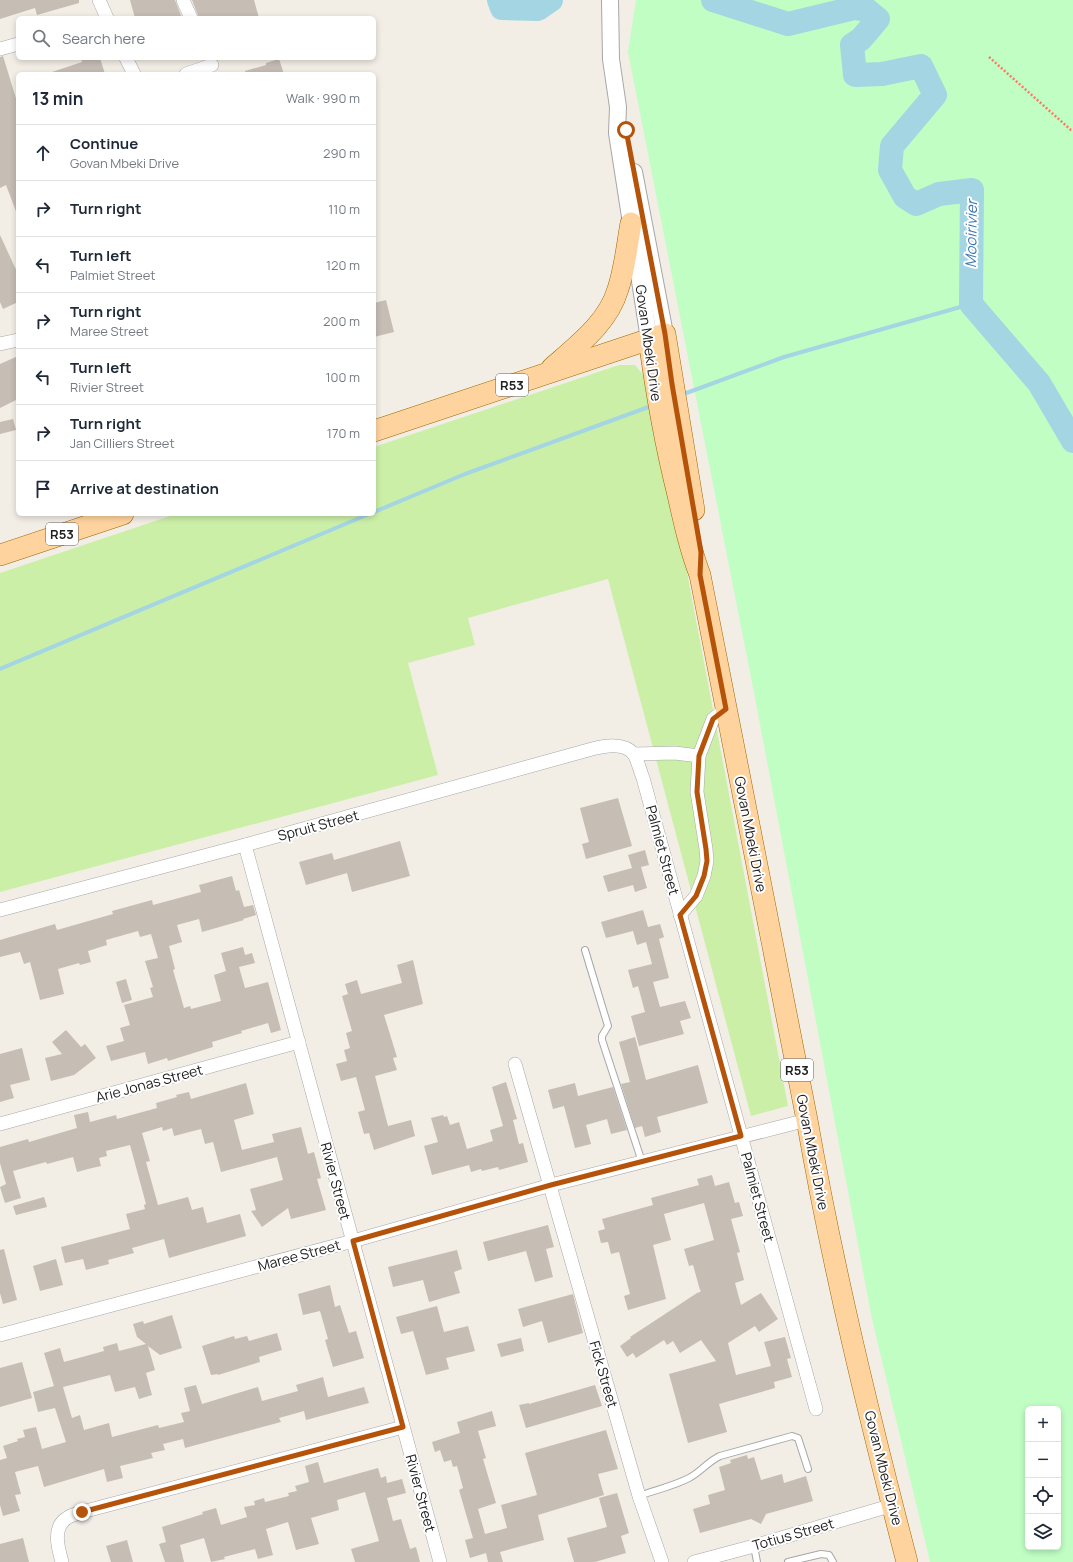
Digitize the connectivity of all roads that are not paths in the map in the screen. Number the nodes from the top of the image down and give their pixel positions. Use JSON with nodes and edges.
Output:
{"nodes":[{"id":1,"x":99,"y":0,"type":"edge"},
{"id":2,"x":184,"y":0,"type":"edge"},
{"id":3,"x":610,"y":0,"type":"edge"},
{"id":4,"x":106,"y":16,"type":"edge"},
{"id":5,"x":190,"y":16,"type":"edge"},
{"id":6,"x":16,"y":45,"type":"edge"},
{"id":7,"x":0,"y":49,"type":"edge"},
{"id":8,"x":127,"y":60,"type":"edge"},
{"id":9,"x":212,"y":66,"type":"edge"},
{"id":10,"x":133,"y":72,"type":"edge"},
{"id":11,"x":192,"y":72,"type":"edge"},
{"id":12,"x":618,"y":107,"type":"junction"},
{"id":13,"x":631,"y":223,"type":"junction"},
{"id":14,"x":657,"y":336,"type":"junction"},
{"id":15,"x":16,"y":340,"type":"edge"},
{"id":16,"x":0,"y":344,"type":"edge"},
{"id":17,"x":544,"y":375,"type":"junction"},
{"id":18,"x":376,"y":430,"type":"edge"},
{"id":19,"x":117,"y":516,"type":"edge"},
{"id":20,"x":0,"y":555,"type":"edge"},
{"id":21,"x":726,"y":709,"type":"junction"},
{"id":22,"x":634,"y":754,"type":"junction"},
{"id":23,"x":699,"y":756,"type":"junction"},
{"id":24,"x":245,"y":846,"type":"junction"},
{"id":25,"x":0,"y":910,"type":"edge"},
{"id":26,"x":680,"y":915,"type":"junction"},
{"id":27,"x":585,"y":950,"type":"dead end"},
{"id":28,"x":299,"y":1042,"type":"junction"},
{"id":29,"x":515,"y":1064,"type":"dead end"},
{"id":30,"x":807,"y":1120,"type":"junction"},
{"id":31,"x":0,"y":1124,"type":"edge"},
{"id":32,"x":741,"y":1136,"type":"junction"},
{"id":33,"x":642,"y":1162,"type":"junction"},
{"id":34,"x":551,"y":1185,"type":"junction"},
{"id":35,"x":353,"y":1241,"type":"junction"},
{"id":36,"x":0,"y":1335,"type":"edge"},
{"id":37,"x":816,"y":1409,"type":"dead end"},
{"id":38,"x":403,"y":1427,"type":"junction"},
{"id":39,"x":808,"y":1469,"type":"dead end"},
{"id":40,"x":639,"y":1496,"type":"junction"},
{"id":41,"x":893,"y":1505,"type":"junction"},
{"id":42,"x":754,"y":1546,"type":"junction"},
{"id":43,"x":62,"y":1562,"type":"edge"},
{"id":44,"x":440,"y":1562,"type":"edge"},
{"id":45,"x":662,"y":1562,"type":"edge"},
{"id":46,"x":694,"y":1562,"type":"edge"},
{"id":47,"x":757,"y":1562,"type":"edge"},
{"id":48,"x":788,"y":1562,"type":"edge"},
{"id":49,"x":833,"y":1562,"type":"edge"},
{"id":50,"x":907,"y":1562,"type":"edge"}],
"edges":[{"from":1,"to":4,"type":"street"},
{"from":2,"to":5,"type":"street"},
{"from":3,"to":12,"type":"street","name":"Govan Mbeki Drive"},
{"from":6,"to":7,"type":"street"},
{"from":8,"to":10,"type":"street"},
{"from":9,"to":11,"type":"street"},
{"from":12,"to":13,"type":"street","name":"Govan Mbeki Drive"},
{"from":12,"to":14,"type":"street","name":"Govan Mbeki Drive"},
{"from":13,"to":14,"type":"street","name":"Govan Mbeki Drive"},
{"from":13,"to":17,"type":"main road"},
{"from":14,"to":17,"type":"main road","number":"R53"},
{"from":14,"to":21,"type":"main road","name":"Govan Mbeki Drive","number":"R53"},
{"from":15,"to":16,"type":"street"},
{"from":17,"to":18,"type":"main road","number":"R53"},
{"from":19,"to":20,"type":"main road","number":"R53"},
{"from":21,"to":23,"type":"street"},
{"from":21,"to":30,"type":"main road","name":"Govan Mbeki Drive","number":"R53"},
{"from":22,"to":23,"type":"street"},
{"from":22,"to":24,"type":"street","name":"Spruit Street"},
{"from":22,"to":26,"type":"street","name":"Palmiet Street"},
{"from":23,"to":26,"type":"street"},
{"from":24,"to":25,"type":"street","name":"Spruit Street"},
{"from":24,"to":28,"type":"street","name":"Rivier Street"},
{"from":26,"to":32,"type":"street","name":"Palmiet Street"},
{"from":27,"to":33,"type":"lane"},
{"from":28,"to":31,"type":"street","name":"Arie Jonas Street"},
{"from":28,"to":35,"type":"street","name":"Rivier Street"},
{"from":29,"to":34,"type":"street","name":"Fick Street"},
{"from":30,"to":32,"type":"street","name":"Maree Street"},
{"from":30,"to":41,"type":"main road","name":"Govan Mbeki Drive","number":"R53"},
{"from":32,"to":33,"type":"street","name":"Maree Street"},
{"from":32,"to":37,"type":"street","name":"Palmiet Street"},
{"from":33,"to":34,"type":"street","name":"Maree Street"},
{"from":34,"to":35,"type":"street","name":"Maree Street"},
{"from":34,"to":40,"type":"street","name":"Fick Street"},
{"from":35,"to":36,"type":"street","name":"Maree Street"},
{"from":35,"to":38,"type":"street","name":"Rivier Street"},
{"from":38,"to":43,"type":"street"},
{"from":38,"to":44,"type":"street","name":"Rivier Street"},
{"from":39,"to":40,"type":"lane"},
{"from":40,"to":45,"type":"street","name":"Fick Street"},
{"from":41,"to":42,"type":"street","name":"Totius Street"},
{"from":41,"to":50,"type":"main road","name":"Govan Mbeki Drive","number":"R53"},
{"from":42,"to":46,"type":"street","name":"Totius Street"},
{"from":42,"to":47,"type":"lane"},
{"from":48,"to":49,"type":"lane"}]}
